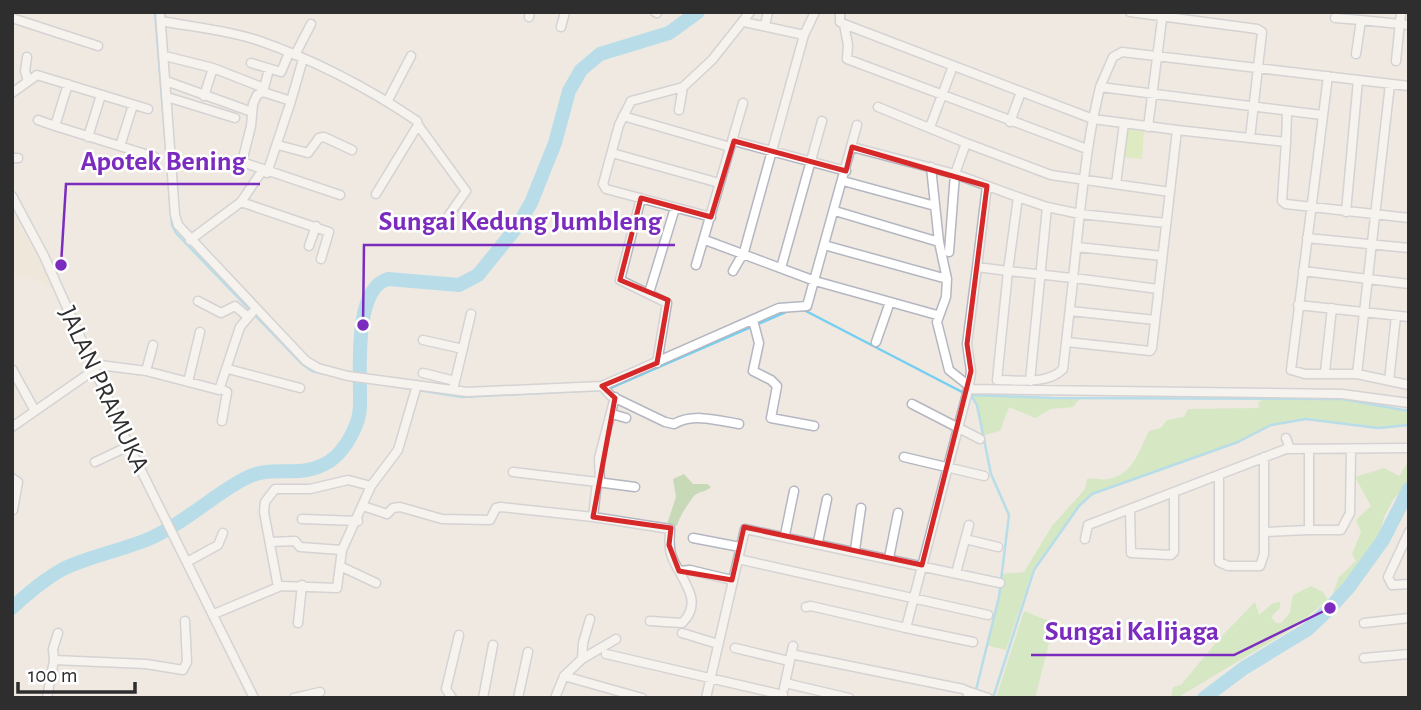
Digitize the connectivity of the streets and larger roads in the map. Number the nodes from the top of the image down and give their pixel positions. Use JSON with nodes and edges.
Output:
{"nodes":[{"id":1,"x":565,"y":12,"type":"edge"},
{"id":2,"x":750,"y":12,"type":"edge"},
{"id":3,"x":768,"y":12,"type":"edge"},
{"id":4,"x":815,"y":12,"type":"edge"},
{"id":5,"x":840,"y":12,"type":"edge"},
{"id":6,"x":1130,"y":12,"type":"edge"},
{"id":7,"x":1401,"y":12,"type":"edge"},
{"id":8,"x":1162,"y":14,"type":"edge"},
{"id":9,"x":161,"y":16,"type":"edge"},
{"id":10,"x":12,"y":18,"type":"edge"},
{"id":11,"x":1335,"y":18,"type":"dead end"},
{"id":12,"x":1360,"y":20,"type":"junction"},
{"id":13,"x":744,"y":22,"type":"junction"},
{"id":14,"x":311,"y":24,"type":"dead end"},
{"id":15,"x":844,"y":24,"type":"junction"},
{"id":16,"x":765,"y":25,"type":"junction"},
{"id":17,"x":1404,"y":25,"type":"edge"},
{"id":18,"x":561,"y":27,"type":"dead end"},
{"id":19,"x":804,"y":35,"type":"junction"},
{"id":20,"x":98,"y":46,"type":"dead end"},
{"id":21,"x":1356,"y":54,"type":"dead end"},
{"id":22,"x":1156,"y":55,"type":"junction"},
{"id":23,"x":165,"y":56,"type":"junction"},
{"id":24,"x":296,"y":56,"type":"junction"},
{"id":25,"x":411,"y":56,"type":"dead end"},
{"id":26,"x":27,"y":57,"type":"dead end"},
{"id":27,"x":1396,"y":61,"type":"dead end"},
{"id":28,"x":251,"y":63,"type":"dead end"},
{"id":29,"x":953,"y":66,"type":"junction"},
{"id":30,"x":1259,"y":67,"type":"junction"},
{"id":31,"x":213,"y":68,"type":"junction"},
{"id":32,"x":269,"y":69,"type":"junction"},
{"id":33,"x":1328,"y":76,"type":"junction"},
{"id":34,"x":28,"y":80,"type":"junction"},
{"id":35,"x":1358,"y":80,"type":"junction"},
{"id":36,"x":166,"y":81,"type":"junction"},
{"id":37,"x":68,"y":84,"type":"junction"},
{"id":38,"x":1390,"y":84,"type":"junction"},
{"id":39,"x":1409,"y":86,"type":"edge"},
{"id":40,"x":1100,"y":87,"type":"junction"},
{"id":41,"x":683,"y":88,"type":"junction"},
{"id":42,"x":263,"y":90,"type":"junction"},
{"id":43,"x":1021,"y":92,"type":"junction"},
{"id":44,"x":1151,"y":92,"type":"junction"},
{"id":45,"x":12,"y":93,"type":"edge"},
{"id":46,"x":942,"y":94,"type":"junction"},
{"id":47,"x":101,"y":95,"type":"junction"},
{"id":48,"x":204,"y":96,"type":"junction"},
{"id":49,"x":167,"y":97,"type":"junction"},
{"id":50,"x":291,"y":101,"type":"junction"},
{"id":51,"x":387,"y":102,"type":"junction"},
{"id":52,"x":743,"y":103,"type":"dead end"},
{"id":53,"x":133,"y":105,"type":"junction"},
{"id":54,"x":878,"y":107,"type":"dead end"},
{"id":55,"x":1254,"y":108,"type":"junction"},
{"id":56,"x":148,"y":109,"type":"dead end"},
{"id":57,"x":679,"y":110,"type":"dead end"},
{"id":58,"x":252,"y":112,"type":"junction"},
{"id":59,"x":1287,"y":113,"type":"junction"},
{"id":60,"x":1322,"y":115,"type":"junction"},
{"id":61,"x":623,"y":116,"type":"junction"},
{"id":62,"x":235,"y":118,"type":"dead end"},
{"id":63,"x":1093,"y":118,"type":"junction"},
{"id":64,"x":38,"y":120,"type":"dead end"},
{"id":65,"x":822,"y":121,"type":"dead end"},
{"id":66,"x":1010,"y":122,"type":"junction"},
{"id":67,"x":1124,"y":123,"type":"junction"},
{"id":68,"x":418,"y":125,"type":"junction"},
{"id":69,"x":857,"y":125,"type":"dead end"},
{"id":70,"x":55,"y":126,"type":"junction"},
{"id":71,"x":930,"y":127,"type":"junction"},
{"id":72,"x":1148,"y":127,"type":"junction"},
{"id":73,"x":1177,"y":130,"type":"junction"},
{"id":74,"x":89,"y":137,"type":"junction"},
{"id":75,"x":1250,"y":138,"type":"junction"},
{"id":76,"x":1286,"y":142,"type":"junction"},
{"id":77,"x":966,"y":143,"type":"junction"},
{"id":78,"x":732,"y":144,"type":"junction"},
{"id":79,"x":278,"y":145,"type":"junction"},
{"id":80,"x":120,"y":146,"type":"junction"},
{"id":81,"x":852,"y":147,"type":"junction"},
{"id":82,"x":1087,"y":149,"type":"junction"},
{"id":83,"x":352,"y":150,"type":"dead end"},
{"id":84,"x":772,"y":151,"type":"junction"},
{"id":85,"x":612,"y":153,"type":"junction"},
{"id":86,"x":155,"y":157,"type":"dead end"},
{"id":87,"x":811,"y":162,"type":"junction"},
{"id":88,"x":931,"y":167,"type":"junction"},
{"id":89,"x":846,"y":171,"type":"junction"},
{"id":90,"x":265,"y":172,"type":"junction"},
{"id":91,"x":955,"y":174,"type":"junction"},
{"id":92,"x":843,"y":181,"type":"junction"},
{"id":93,"x":1083,"y":181,"type":"junction"},
{"id":94,"x":719,"y":183,"type":"junction"},
{"id":95,"x":1116,"y":184,"type":"junction"},
{"id":96,"x":986,"y":186,"type":"junction"},
{"id":97,"x":1170,"y":192,"type":"junction"},
{"id":98,"x":376,"y":194,"type":"dead end"},
{"id":99,"x":340,"y":195,"type":"dead end"},
{"id":100,"x":12,"y":196,"type":"edge"},
{"id":101,"x":1018,"y":197,"type":"junction"},
{"id":102,"x":641,"y":198,"type":"junction"},
{"id":103,"x":241,"y":202,"type":"junction"},
{"id":104,"x":935,"y":206,"type":"junction"},
{"id":105,"x":1047,"y":207,"type":"junction"},
{"id":106,"x":675,"y":208,"type":"junction"},
{"id":107,"x":1313,"y":208,"type":"junction"},
{"id":108,"x":835,"y":211,"type":"junction"},
{"id":109,"x":1346,"y":212,"type":"junction"},
{"id":110,"x":1080,"y":214,"type":"junction"},
{"id":111,"x":449,"y":215,"type":"dead end"},
{"id":112,"x":1377,"y":215,"type":"junction"},
{"id":113,"x":1408,"y":215,"type":"edge"},
{"id":114,"x":711,"y":217,"type":"junction"},
{"id":115,"x":1166,"y":222,"type":"junction"},
{"id":116,"x":316,"y":226,"type":"junction"},
{"id":117,"x":1307,"y":238,"type":"junction"},
{"id":118,"x":190,"y":240,"type":"junction"},
{"id":119,"x":705,"y":240,"type":"junction"},
{"id":120,"x":939,"y":242,"type":"junction"},
{"id":121,"x":1373,"y":244,"type":"junction"},
{"id":122,"x":824,"y":245,"type":"junction"},
{"id":123,"x":309,"y":246,"type":"dead end"},
{"id":124,"x":1077,"y":247,"type":"junction"},
{"id":125,"x":1409,"y":248,"type":"edge"},
{"id":126,"x":744,"y":252,"type":"junction"},
{"id":127,"x":949,"y":252,"type":"dead end"},
{"id":128,"x":1162,"y":256,"type":"junction"},
{"id":129,"x":321,"y":259,"type":"dead end"},
{"id":130,"x":696,"y":265,"type":"dead end"},
{"id":131,"x":976,"y":267,"type":"junction"},
{"id":132,"x":781,"y":268,"type":"junction"},
{"id":133,"x":733,"y":271,"type":"dead end"},
{"id":134,"x":1008,"y":271,"type":"junction"},
{"id":135,"x":1303,"y":271,"type":"junction"},
{"id":136,"x":1040,"y":274,"type":"junction"},
{"id":137,"x":1073,"y":278,"type":"junction"},
{"id":138,"x":947,"y":279,"type":"junction"},
{"id":139,"x":1369,"y":280,"type":"junction"},
{"id":140,"x":815,"y":281,"type":"junction"},
{"id":141,"x":1409,"y":284,"type":"edge"},
{"id":142,"x":1158,"y":289,"type":"junction"},
{"id":143,"x":649,"y":293,"type":"junction"},
{"id":144,"x":198,"y":301,"type":"dead end"},
{"id":145,"x":890,"y":302,"type":"junction"},
{"id":146,"x":1298,"y":305,"type":"junction"},
{"id":147,"x":1332,"y":308,"type":"junction"},
{"id":148,"x":1070,"y":311,"type":"junction"},
{"id":149,"x":252,"y":312,"type":"junction"},
{"id":150,"x":1366,"y":312,"type":"junction"},
{"id":151,"x":471,"y":314,"type":"dead end"},
{"id":152,"x":937,"y":315,"type":"junction"},
{"id":153,"x":1396,"y":316,"type":"junction"},
{"id":154,"x":1409,"y":317,"type":"edge"},
{"id":155,"x":1155,"y":320,"type":"junction"},
{"id":156,"x":754,"y":323,"type":"junction"},
{"id":157,"x":200,"y":332,"type":"dead end"},
{"id":158,"x":423,"y":341,"type":"dead end"},
{"id":159,"x":876,"y":342,"type":"dead end"},
{"id":160,"x":1067,"y":342,"type":"junction"},
{"id":161,"x":153,"y":345,"type":"dead end"},
{"id":162,"x":463,"y":349,"type":"junction"},
{"id":163,"x":657,"y":363,"type":"junction"},
{"id":164,"x":93,"y":367,"type":"junction"},
{"id":165,"x":12,"y":369,"type":"edge"},
{"id":166,"x":228,"y":369,"type":"junction"},
{"id":167,"x":146,"y":371,"type":"junction"},
{"id":168,"x":1325,"y":372,"type":"junction"},
{"id":169,"x":423,"y":373,"type":"dead end"},
{"id":170,"x":1357,"y":374,"type":"junction"},
{"id":171,"x":1030,"y":381,"type":"junction"},
{"id":172,"x":1389,"y":381,"type":"junction"},
{"id":173,"x":188,"y":382,"type":"junction"},
{"id":174,"x":996,"y":384,"type":"junction"},
{"id":175,"x":1409,"y":385,"type":"edge"},
{"id":176,"x":454,"y":386,"type":"junction"},
{"id":177,"x":602,"y":386,"type":"junction"},
{"id":178,"x":300,"y":388,"type":"dead end"},
{"id":179,"x":416,"y":388,"type":"junction"},
{"id":180,"x":221,"y":389,"type":"junction"},
{"id":181,"x":968,"y":390,"type":"junction"},
{"id":182,"x":615,"y":397,"type":"junction"},
{"id":183,"x":1409,"y":403,"type":"edge"},
{"id":184,"x":912,"y":404,"type":"dead end"},
{"id":185,"x":35,"y":411,"type":"junction"},
{"id":186,"x":612,"y":414,"type":"junction"},
{"id":187,"x":626,"y":418,"type":"dead end"},
{"id":188,"x":222,"y":421,"type":"dead end"},
{"id":189,"x":738,"y":424,"type":"dead end"},
{"id":190,"x":814,"y":426,"type":"dead end"},
{"id":191,"x":12,"y":427,"type":"edge"},
{"id":192,"x":957,"y":428,"type":"junction"},
{"id":193,"x":1286,"y":438,"type":"dead end"},
{"id":194,"x":980,"y":439,"type":"dead end"},
{"id":195,"x":129,"y":446,"type":"junction"},
{"id":196,"x":1409,"y":447,"type":"edge"},
{"id":197,"x":1290,"y":449,"type":"junction"},
{"id":198,"x":1309,"y":449,"type":"junction"},
{"id":199,"x":1351,"y":449,"type":"junction"},
{"id":200,"x":904,"y":457,"type":"dead end"},
{"id":201,"x":1264,"y":457,"type":"junction"},
{"id":202,"x":95,"y":462,"type":"dead end"},
{"id":203,"x":948,"y":468,"type":"junction"},
{"id":204,"x":513,"y":472,"type":"dead end"},
{"id":205,"x":623,"y":475,"type":"dead end"},
{"id":206,"x":1219,"y":475,"type":"junction"},
{"id":207,"x":984,"y":476,"type":"dead end"},
{"id":208,"x":12,"y":478,"type":"edge"},
{"id":209,"x":599,"y":483,"type":"junction"},
{"id":210,"x":621,"y":485,"type":"junction"},
{"id":211,"x":371,"y":486,"type":"junction"},
{"id":212,"x":635,"y":487,"type":"dead end"},
{"id":213,"x":794,"y":491,"type":"dead end"},
{"id":214,"x":1174,"y":492,"type":"junction"},
{"id":215,"x":827,"y":499,"type":"dead end"},
{"id":216,"x":363,"y":506,"type":"junction"},
{"id":217,"x":861,"y":508,"type":"dead end"},
{"id":218,"x":1130,"y":509,"type":"junction"},
{"id":219,"x":13,"y":510,"type":"edge"},
{"id":220,"x":898,"y":513,"type":"dead end"},
{"id":221,"x":593,"y":517,"type":"junction"},
{"id":222,"x":302,"y":519,"type":"dead end"},
{"id":223,"x":358,"y":521,"type":"junction"},
{"id":224,"x":969,"y":525,"type":"dead end"},
{"id":225,"x":1309,"y":530,"type":"junction"},
{"id":226,"x":1264,"y":532,"type":"junction"},
{"id":227,"x":1409,"y":532,"type":"edge"},
{"id":228,"x":223,"y":533,"type":"dead end"},
{"id":229,"x":785,"y":535,"type":"junction"},
{"id":230,"x":693,"y":538,"type":"dead end"},
{"id":231,"x":965,"y":539,"type":"junction"},
{"id":232,"x":1086,"y":539,"type":"dead end"},
{"id":233,"x":270,"y":542,"type":"junction"},
{"id":234,"x":818,"y":542,"type":"junction"},
{"id":235,"x":1406,"y":545,"type":"edge"},
{"id":236,"x":740,"y":547,"type":"junction"},
{"id":237,"x":998,"y":547,"type":"dead end"},
{"id":238,"x":342,"y":550,"type":"junction"},
{"id":239,"x":855,"y":550,"type":"junction"},
{"id":240,"x":889,"y":558,"type":"junction"},
{"id":241,"x":738,"y":559,"type":"junction"},
{"id":242,"x":187,"y":562,"type":"junction"},
{"id":243,"x":922,"y":565,"type":"junction"},
{"id":244,"x":342,"y":567,"type":"junction"},
{"id":245,"x":679,"y":571,"type":"junction"},
{"id":246,"x":956,"y":573,"type":"junction"},
{"id":247,"x":732,"y":580,"type":"junction"},
{"id":248,"x":376,"y":583,"type":"dead end"},
{"id":249,"x":1000,"y":583,"type":"dead end"},
{"id":250,"x":1409,"y":584,"type":"edge"},
{"id":251,"x":302,"y":585,"type":"junction"},
{"id":252,"x":278,"y":587,"type":"junction"},
{"id":253,"x":913,"y":598,"type":"junction"},
{"id":254,"x":806,"y":607,"type":"dead end"},
{"id":255,"x":214,"y":614,"type":"junction"},
{"id":256,"x":988,"y":615,"type":"dead end"},
{"id":257,"x":1409,"y":618,"type":"edge"},
{"id":258,"x":590,"y":619,"type":"dead end"},
{"id":259,"x":185,"y":621,"type":"dead end"},
{"id":260,"x":650,"y":621,"type":"dead end"},
{"id":261,"x":298,"y":623,"type":"dead end"},
{"id":262,"x":1364,"y":623,"type":"dead end"},
{"id":263,"x":906,"y":628,"type":"junction"},
{"id":264,"x":58,"y":633,"type":"dead end"},
{"id":265,"x":682,"y":634,"type":"dead end"},
{"id":266,"x":459,"y":635,"type":"dead end"},
{"id":267,"x":616,"y":639,"type":"dead end"},
{"id":268,"x":973,"y":642,"type":"dead end"},
{"id":269,"x":718,"y":644,"type":"junction"},
{"id":270,"x":493,"y":645,"type":"dead end"},
{"id":271,"x":735,"y":648,"type":"dead end"},
{"id":272,"x":528,"y":652,"type":"dead end"},
{"id":273,"x":606,"y":654,"type":"dead end"},
{"id":274,"x":791,"y":654,"type":"junction"},
{"id":275,"x":1409,"y":654,"type":"edge"},
{"id":276,"x":1364,"y":658,"type":"dead end"},
{"id":277,"x":582,"y":659,"type":"junction"},
{"id":278,"x":54,"y":660,"type":"junction"},
{"id":279,"x":564,"y":676,"type":"junction"},
{"id":280,"x":710,"y":677,"type":"junction"},
{"id":281,"x":785,"y":683,"type":"junction"},
{"id":282,"x":320,"y":692,"type":"dead end"},
{"id":283,"x":968,"y":694,"type":"edge"},
{"id":284,"x":782,"y":696,"type":"edge"},
{"id":285,"x":47,"y":698,"type":"edge"},
{"id":286,"x":254,"y":698,"type":"edge"},
{"id":287,"x":294,"y":698,"type":"edge"},
{"id":288,"x":452,"y":698,"type":"edge"},
{"id":289,"x":482,"y":698,"type":"edge"},
{"id":290,"x":518,"y":698,"type":"edge"},
{"id":291,"x":555,"y":698,"type":"edge"},
{"id":292,"x":642,"y":698,"type":"edge"},
{"id":293,"x":706,"y":698,"type":"edge"},
{"id":294,"x":849,"y":698,"type":"edge"},
{"id":295,"x":988,"y":698,"type":"edge"}],
"edges":[{"from":1,"to":18,"type":"street"},
{"from":2,"to":13,"type":"street"},
{"from":3,"to":16,"type":"street"},
{"from":4,"to":19,"type":"street"},
{"from":5,"to":15,"type":"street"},
{"from":6,"to":8,"type":"street"},
{"from":7,"to":17,"type":"street"},
{"from":8,"to":22,"type":"street"},
{"from":8,"to":30,"type":"street"},
{"from":9,"to":23,"type":"street"},
{"from":9,"to":24,"type":"street"},
{"from":10,"to":20,"type":"street"},
{"from":11,"to":12,"type":"street"},
{"from":12,"to":17,"type":"street"},
{"from":12,"to":21,"type":"street"},
{"from":13,"to":16,"type":"street"},
{"from":13,"to":41,"type":"street"},
{"from":14,"to":24,"type":"street"},
{"from":15,"to":29,"type":"street"},
{"from":15,"to":46,"type":"street"},
{"from":16,"to":19,"type":"street"},
{"from":17,"to":27,"type":"street"},
{"from":19,"to":84,"type":"street"},
{"from":22,"to":30,"type":"street"},
{"from":22,"to":40,"type":"street"},
{"from":22,"to":44,"type":"street"},
{"from":23,"to":31,"type":"street"},
{"from":23,"to":36,"type":"street"},
{"from":24,"to":32,"type":"street"},
{"from":24,"to":50,"type":"street"},
{"from":24,"to":51,"type":"street"},
{"from":25,"to":51,"type":"street"},
{"from":26,"to":34,"type":"street"},
{"from":28,"to":32,"type":"street"},
{"from":29,"to":43,"type":"street"},
{"from":29,"to":46,"type":"street"},
{"from":30,"to":33,"type":"street"},
{"from":30,"to":55,"type":"street"},
{"from":31,"to":42,"type":"street"},
{"from":31,"to":48,"type":"street"},
{"from":32,"to":42,"type":"street"},
{"from":33,"to":35,"type":"street"},
{"from":33,"to":60,"type":"street"},
{"from":34,"to":37,"type":"street"},
{"from":34,"to":45,"type":"street"},
{"from":35,"to":38,"type":"street"},
{"from":35,"to":109,"type":"street"},
{"from":36,"to":48,"type":"street"},
{"from":36,"to":49,"type":"street"},
{"from":37,"to":47,"type":"street"},
{"from":37,"to":70,"type":"street"},
{"from":38,"to":39,"type":"street"},
{"from":38,"to":112,"type":"street"},
{"from":40,"to":44,"type":"street"},
{"from":40,"to":63,"type":"street"},
{"from":41,"to":57,"type":"street"},
{"from":41,"to":61,"type":"street"},
{"from":42,"to":50,"type":"street"},
{"from":42,"to":58,"type":"street"},
{"from":43,"to":63,"type":"street"},
{"from":43,"to":66,"type":"street"},
{"from":44,"to":55,"type":"street"},
{"from":44,"to":72,"type":"street"},
{"from":46,"to":66,"type":"street"},
{"from":46,"to":71,"type":"street"},
{"from":47,"to":53,"type":"street"},
{"from":47,"to":74,"type":"street"},
{"from":48,"to":58,"type":"street"},
{"from":49,"to":62,"type":"street"},
{"from":49,"to":118,"type":"street"},
{"from":50,"to":79,"type":"street"},
{"from":51,"to":68,"type":"street"},
{"from":52,"to":78,"type":"street"},
{"from":53,"to":56,"type":"street"},
{"from":53,"to":80,"type":"street"},
{"from":54,"to":71,"type":"street"},
{"from":55,"to":59,"type":"street"},
{"from":55,"to":75,"type":"street"},
{"from":58,"to":90,"type":"street"},
{"from":59,"to":60,"type":"street"},
{"from":59,"to":76,"type":"street"},
{"from":60,"to":107,"type":"street"},
{"from":61,"to":78,"type":"street"},
{"from":61,"to":85,"type":"street"},
{"from":63,"to":67,"type":"street"},
{"from":63,"to":82,"type":"street"},
{"from":64,"to":70,"type":"street"},
{"from":65,"to":87,"type":"street"},
{"from":66,"to":82,"type":"street"},
{"from":67,"to":72,"type":"street"},
{"from":67,"to":95,"type":"street"},
{"from":68,"to":98,"type":"street"},
{"from":68,"to":111,"type":"street"},
{"from":69,"to":81,"type":"street"},
{"from":70,"to":74,"type":"street"},
{"from":71,"to":77,"type":"street"},
{"from":72,"to":73,"type":"street"},
{"from":73,"to":75,"type":"street"},
{"from":73,"to":97,"type":"street"},
{"from":74,"to":80,"type":"street"},
{"from":75,"to":76,"type":"street"},
{"from":76,"to":107,"type":"street"},
{"from":77,"to":91,"type":"street"},
{"from":77,"to":93,"type":"street"},
{"from":78,"to":84,"type":"street"},
{"from":78,"to":94,"type":"street"},
{"from":79,"to":83,"type":"street"},
{"from":79,"to":90,"type":"street"},
{"from":80,"to":86,"type":"street"},
{"from":81,"to":88,"type":"street"},
{"from":81,"to":89,"type":"street"},
{"from":82,"to":93,"type":"street"},
{"from":84,"to":87,"type":"street"},
{"from":84,"to":126,"type":"street"},
{"from":85,"to":94,"type":"street"},
{"from":85,"to":102,"type":"street"},
{"from":87,"to":89,"type":"street"},
{"from":87,"to":132,"type":"street"},
{"from":88,"to":91,"type":"street"},
{"from":88,"to":104,"type":"street"},
{"from":89,"to":92,"type":"street"},
{"from":90,"to":99,"type":"street"},
{"from":90,"to":103,"type":"street"},
{"from":91,"to":96,"type":"street"},
{"from":91,"to":127,"type":"street"},
{"from":92,"to":104,"type":"street"},
{"from":92,"to":108,"type":"street"},
{"from":93,"to":95,"type":"street"},
{"from":93,"to":110,"type":"street"},
{"from":94,"to":114,"type":"street"},
{"from":95,"to":97,"type":"street"},
{"from":96,"to":101,"type":"street"},
{"from":96,"to":131,"type":"street"},
{"from":97,"to":115,"type":"street"},
{"from":100,"to":164,"type":"street","name":"JALAN PRAMUKA"},
{"from":101,"to":105,"type":"street"},
{"from":101,"to":134,"type":"street"},
{"from":102,"to":106,"type":"street"},
{"from":102,"to":143,"type":"street"},
{"from":103,"to":116,"type":"street"},
{"from":103,"to":118,"type":"street"},
{"from":104,"to":120,"type":"street"},
{"from":105,"to":110,"type":"street"},
{"from":105,"to":136,"type":"street"},
{"from":106,"to":114,"type":"street"},
{"from":106,"to":143,"type":"street"},
{"from":107,"to":109,"type":"street"},
{"from":107,"to":117,"type":"street"},
{"from":108,"to":120,"type":"street"},
{"from":108,"to":122,"type":"street"},
{"from":109,"to":112,"type":"street"},
{"from":110,"to":115,"type":"street"},
{"from":110,"to":124,"type":"street"},
{"from":112,"to":113,"type":"street"},
{"from":112,"to":121,"type":"street"},
{"from":114,"to":119,"type":"street"},
{"from":115,"to":128,"type":"street"},
{"from":116,"to":123,"type":"street"},
{"from":116,"to":129,"type":"street"},
{"from":117,"to":121,"type":"street"},
{"from":117,"to":135,"type":"street"},
{"from":118,"to":149,"type":"street"},
{"from":119,"to":126,"type":"street"},
{"from":119,"to":130,"type":"street"},
{"from":120,"to":138,"type":"street"},
{"from":121,"to":125,"type":"street"},
{"from":121,"to":139,"type":"street"},
{"from":122,"to":138,"type":"street"},
{"from":122,"to":140,"type":"street"},
{"from":124,"to":128,"type":"street"},
{"from":124,"to":137,"type":"street"},
{"from":126,"to":132,"type":"street"},
{"from":126,"to":133,"type":"street"},
{"from":128,"to":142,"type":"street"},
{"from":131,"to":134,"type":"street"},
{"from":131,"to":181,"type":"street"},
{"from":132,"to":140,"type":"street"},
{"from":134,"to":136,"type":"street"},
{"from":134,"to":174,"type":"street"},
{"from":135,"to":139,"type":"street"},
{"from":135,"to":146,"type":"street"},
{"from":136,"to":137,"type":"street"},
{"from":136,"to":171,"type":"street"},
{"from":137,"to":142,"type":"street"},
{"from":137,"to":148,"type":"street"},
{"from":138,"to":152,"type":"street"},
{"from":139,"to":141,"type":"street"},
{"from":139,"to":150,"type":"street"},
{"from":140,"to":145,"type":"street"},
{"from":140,"to":156,"type":"street"},
{"from":142,"to":155,"type":"street"},
{"from":143,"to":163,"type":"street"},
{"from":144,"to":149,"type":"street"},
{"from":145,"to":152,"type":"street"},
{"from":145,"to":159,"type":"street"},
{"from":146,"to":147,"type":"street"},
{"from":146,"to":168,"type":"street"},
{"from":147,"to":150,"type":"street"},
{"from":147,"to":168,"type":"street"},
{"from":148,"to":155,"type":"street"},
{"from":148,"to":160,"type":"street"},
{"from":149,"to":166,"type":"street"},
{"from":149,"to":179,"type":"street"},
{"from":150,"to":153,"type":"street"},
{"from":150,"to":170,"type":"street"},
{"from":151,"to":162,"type":"street"},
{"from":152,"to":181,"type":"street"},
{"from":153,"to":154,"type":"street"},
{"from":153,"to":172,"type":"street"},
{"from":155,"to":160,"type":"street"},
{"from":156,"to":163,"type":"street"},
{"from":156,"to":190,"type":"street"},
{"from":157,"to":173,"type":"street"},
{"from":158,"to":162,"type":"street"},
{"from":160,"to":171,"type":"street"},
{"from":161,"to":167,"type":"street"},
{"from":162,"to":176,"type":"street"},
{"from":163,"to":177,"type":"street"},
{"from":164,"to":167,"type":"street"},
{"from":164,"to":185,"type":"street"},
{"from":164,"to":195,"type":"street","name":"JALAN PRAMUKA"},
{"from":165,"to":185,"type":"street"},
{"from":166,"to":178,"type":"street"},
{"from":166,"to":180,"type":"street"},
{"from":167,"to":173,"type":"street"},
{"from":168,"to":170,"type":"street"},
{"from":169,"to":176,"type":"street"},
{"from":170,"to":172,"type":"street"},
{"from":171,"to":174,"type":"street"},
{"from":172,"to":175,"type":"street"},
{"from":173,"to":180,"type":"street"},
{"from":174,"to":181,"type":"street"},
{"from":174,"to":183,"type":"street"},
{"from":176,"to":177,"type":"street"},
{"from":176,"to":179,"type":"street"},
{"from":177,"to":182,"type":"street"},
{"from":179,"to":211,"type":"street"},
{"from":180,"to":188,"type":"street"},
{"from":181,"to":192,"type":"street"},
{"from":182,"to":186,"type":"street"},
{"from":182,"to":189,"type":"street"},
{"from":184,"to":192,"type":"street"},
{"from":185,"to":191,"type":"street"},
{"from":186,"to":187,"type":"street"},
{"from":186,"to":209,"type":"street"},
{"from":192,"to":194,"type":"street"},
{"from":192,"to":203,"type":"street"},
{"from":193,"to":197,"type":"street"},
{"from":195,"to":202,"type":"street"},
{"from":195,"to":242,"type":"street","name":"JALAN PRAMUKA"},
{"from":196,"to":199,"type":"street"},
{"from":197,"to":198,"type":"street"},
{"from":197,"to":201,"type":"street"},
{"from":198,"to":199,"type":"street"},
{"from":198,"to":225,"type":"street"},
{"from":199,"to":225,"type":"street"},
{"from":200,"to":203,"type":"street"},
{"from":201,"to":206,"type":"street"},
{"from":201,"to":226,"type":"street"},
{"from":203,"to":207,"type":"street"},
{"from":203,"to":243,"type":"street"},
{"from":204,"to":209,"type":"street"},
{"from":205,"to":210,"type":"street"},
{"from":206,"to":214,"type":"street"},
{"from":206,"to":226,"type":"street"},
{"from":208,"to":219,"type":"street"},
{"from":209,"to":210,"type":"street"},
{"from":209,"to":221,"type":"street"},
{"from":210,"to":212,"type":"street"},
{"from":211,"to":216,"type":"street"},
{"from":211,"to":233,"type":"street"},
{"from":213,"to":229,"type":"street"},
{"from":214,"to":218,"type":"street"},
{"from":214,"to":218,"type":"street"},
{"from":215,"to":234,"type":"street"},
{"from":216,"to":221,"type":"street"},
{"from":216,"to":223,"type":"street"},
{"from":217,"to":239,"type":"street"},
{"from":218,"to":232,"type":"street"},
{"from":220,"to":240,"type":"street"},
{"from":221,"to":245,"type":"street"},
{"from":222,"to":223,"type":"street"},
{"from":223,"to":238,"type":"street"},
{"from":224,"to":231,"type":"street"},
{"from":225,"to":226,"type":"street"},
{"from":227,"to":235,"type":"street"},
{"from":228,"to":242,"type":"street"},
{"from":229,"to":234,"type":"street"},
{"from":229,"to":236,"type":"street"},
{"from":230,"to":236,"type":"street"},
{"from":231,"to":237,"type":"street"},
{"from":231,"to":246,"type":"street"},
{"from":233,"to":238,"type":"street"},
{"from":233,"to":252,"type":"street"},
{"from":234,"to":239,"type":"street"},
{"from":235,"to":250,"type":"street"},
{"from":236,"to":241,"type":"street"},
{"from":238,"to":244,"type":"street"},
{"from":239,"to":240,"type":"street"},
{"from":240,"to":243,"type":"street"},
{"from":241,"to":247,"type":"street"},
{"from":241,"to":253,"type":"street"},
{"from":242,"to":255,"type":"street","name":"JALAN PRAMUKA"},
{"from":243,"to":246,"type":"street"},
{"from":243,"to":253,"type":"street"},
{"from":244,"to":248,"type":"street"},
{"from":244,"to":251,"type":"street"},
{"from":245,"to":247,"type":"street"},
{"from":245,"to":260,"type":"street"},
{"from":246,"to":249,"type":"street"},
{"from":247,"to":269,"type":"street"},
{"from":251,"to":252,"type":"street"},
{"from":251,"to":261,"type":"street"},
{"from":252,"to":255,"type":"street"},
{"from":253,"to":256,"type":"street"},
{"from":253,"to":263,"type":"street"},
{"from":254,"to":263,"type":"street"},
{"from":255,"to":286,"type":"street","name":"JALAN PRAMUKA"},
{"from":257,"to":262,"type":"street"},
{"from":258,"to":277,"type":"street"},
{"from":259,"to":278,"type":"street"},
{"from":263,"to":268,"type":"street"},
{"from":264,"to":278,"type":"street"},
{"from":265,"to":269,"type":"street"},
{"from":266,"to":288,"type":"street"},
{"from":267,"to":277,"type":"street"},
{"from":269,"to":280,"type":"street"},
{"from":270,"to":289,"type":"street"},
{"from":271,"to":274,"type":"street"},
{"from":272,"to":290,"type":"street"},
{"from":273,"to":280,"type":"street"},
{"from":274,"to":281,"type":"street"},
{"from":274,"to":283,"type":"street"},
{"from":275,"to":276,"type":"street"},
{"from":277,"to":279,"type":"street"},
{"from":278,"to":285,"type":"street"},
{"from":279,"to":291,"type":"street"},
{"from":279,"to":292,"type":"street"},
{"from":280,"to":284,"type":"street"},
{"from":280,"to":293,"type":"street"},
{"from":281,"to":284,"type":"street"},
{"from":281,"to":294,"type":"street"},
{"from":282,"to":287,"type":"street"},
{"from":283,"to":295,"type":"street"}]}
